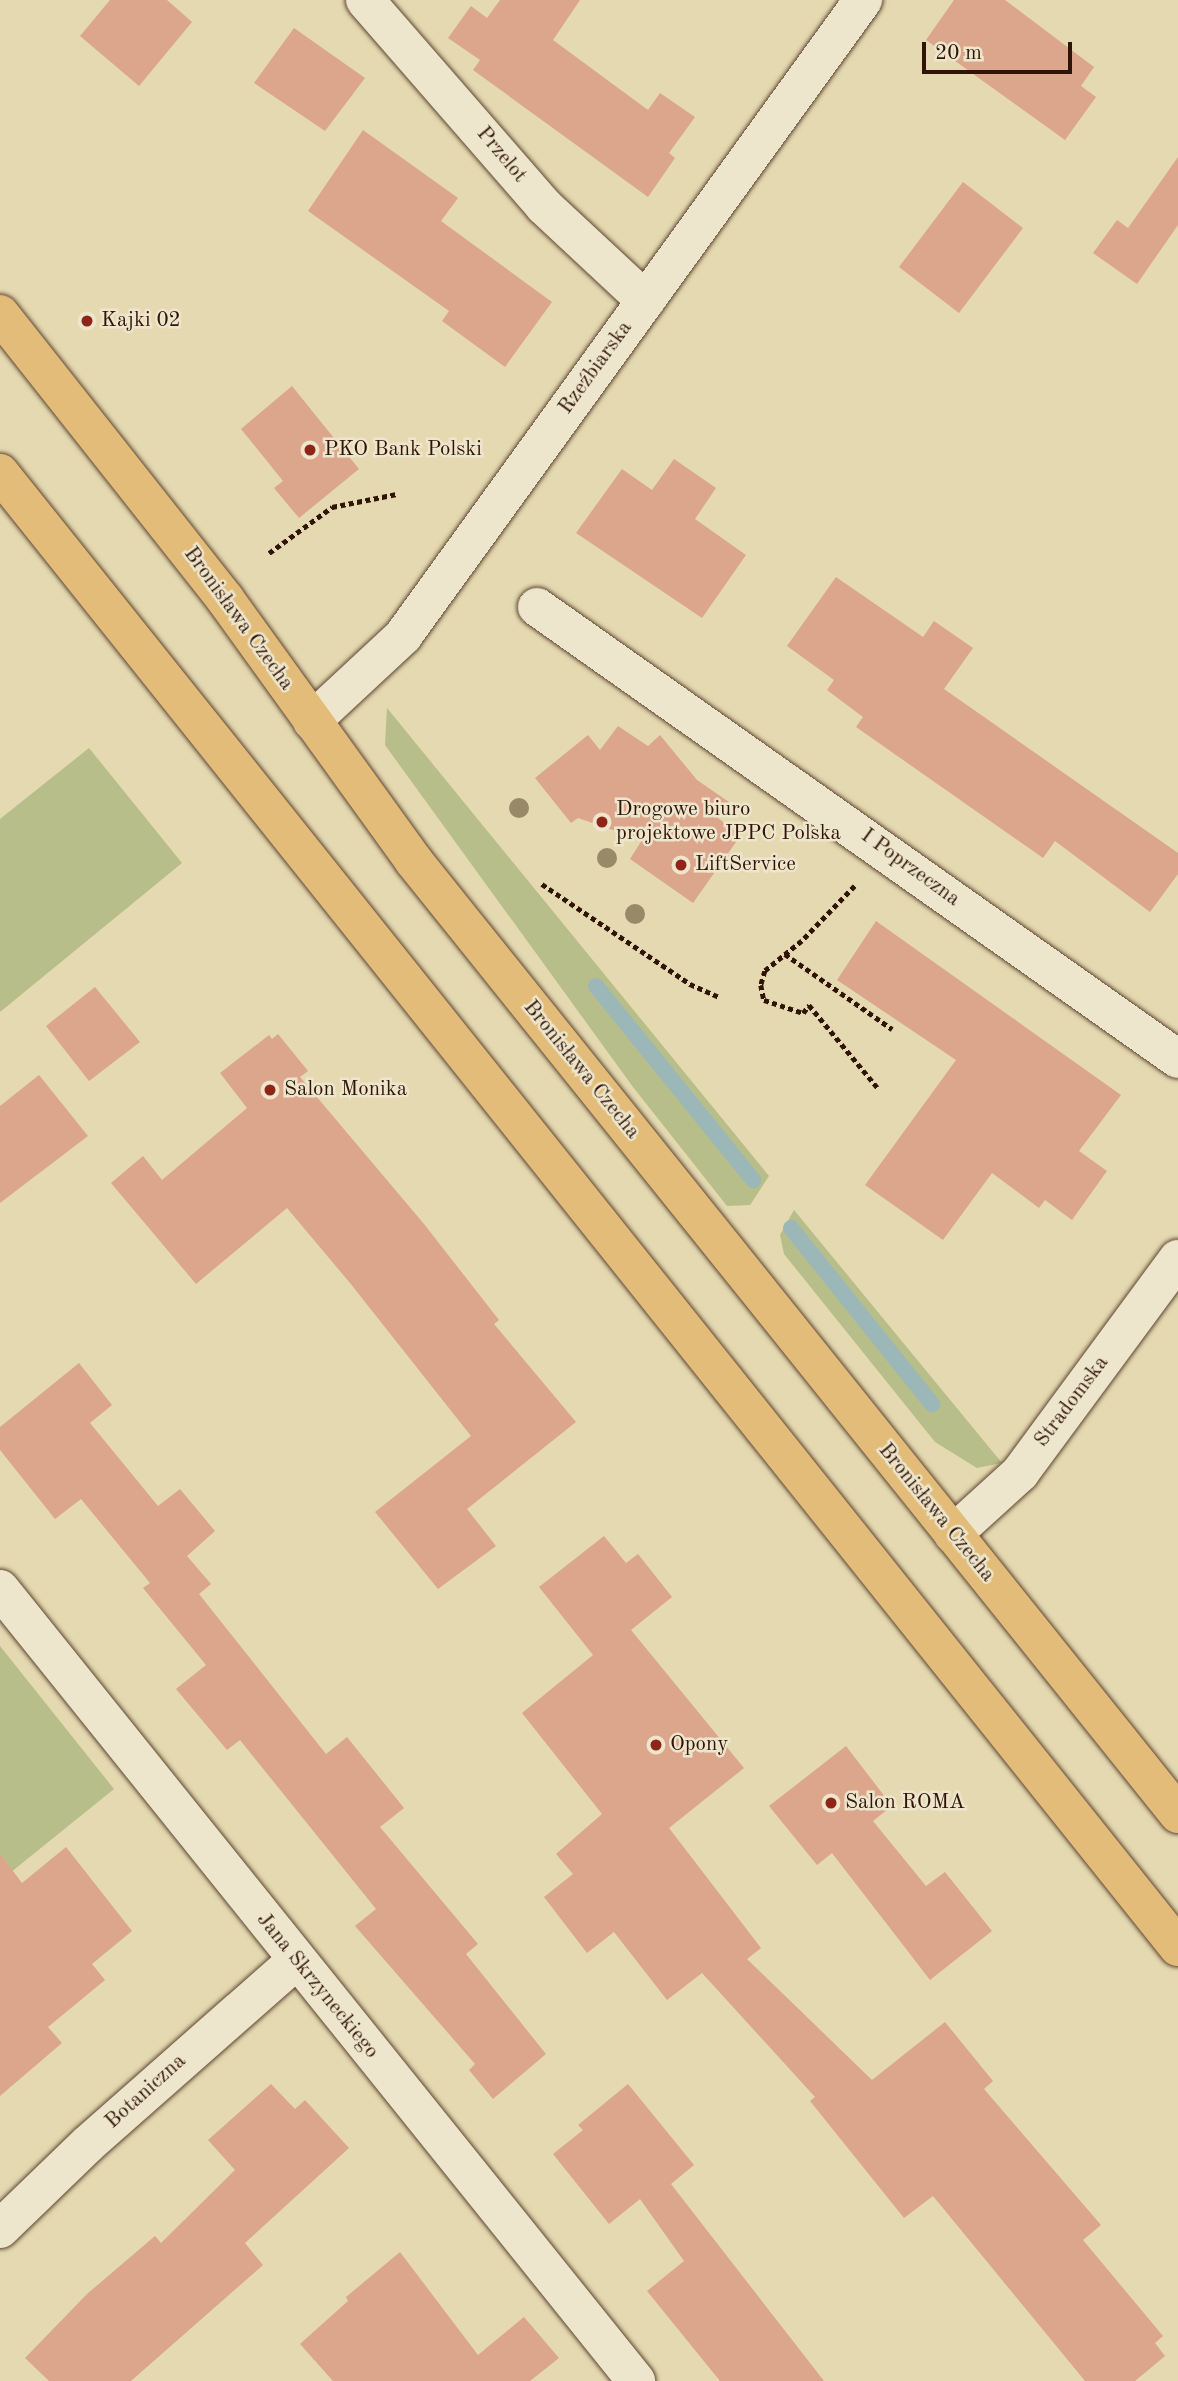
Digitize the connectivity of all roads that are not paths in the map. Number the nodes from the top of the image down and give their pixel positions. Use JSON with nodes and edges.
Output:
{"nodes":[{"id":1,"x":365,"y":0,"type":"edge"},
{"id":2,"x":863,"y":0,"type":"edge"},
{"id":3,"x":646,"y":301,"type":"junction"},
{"id":4,"x":0,"y":314,"type":"edge"},
{"id":5,"x":0,"y":473,"type":"edge"},
{"id":6,"x":537,"y":607,"type":"dead end"},
{"id":7,"x":312,"y":721,"type":"junction"},
{"id":8,"x":1178,"y":1059,"type":"edge"},
{"id":9,"x":1178,"y":1259,"type":"edge"},
{"id":10,"x":953,"y":1534,"type":"junction"},
{"id":11,"x":0,"y":1589,"type":"edge"},
{"id":12,"x":1178,"y":1814,"type":"edge"},
{"id":13,"x":1178,"y":1947,"type":"edge"},
{"id":14,"x":297,"y":1961,"type":"junction"},
{"id":15,"x":0,"y":2229,"type":"edge"},
{"id":16,"x":636,"y":2381,"type":"edge"}],
"edges":[{"from":1,"to":3,"type":"street","name":"Przelot"},
{"from":2,"to":3,"type":"street","name":"Rzeźbiarska"},
{"from":3,"to":7,"type":"street","name":"Rzeźbiarska"},
{"from":4,"to":7,"type":"main road","name":"Bronisława Czecha"},
{"from":5,"to":13,"type":"main road"},
{"from":6,"to":8,"type":"street","name":"I Poprzeczna"},
{"from":7,"to":10,"type":"main road","name":"Bronisława Czecha"},
{"from":9,"to":10,"type":"street","name":"Stradomska"},
{"from":10,"to":12,"type":"main road","name":"Bronisława Czecha"},
{"from":11,"to":14,"type":"street","name":"Jana Skrzyneckiego"},
{"from":14,"to":15,"type":"street","name":"Botaniczna"},
{"from":14,"to":16,"type":"street","name":"Jana Skrzyneckiego"}]}
